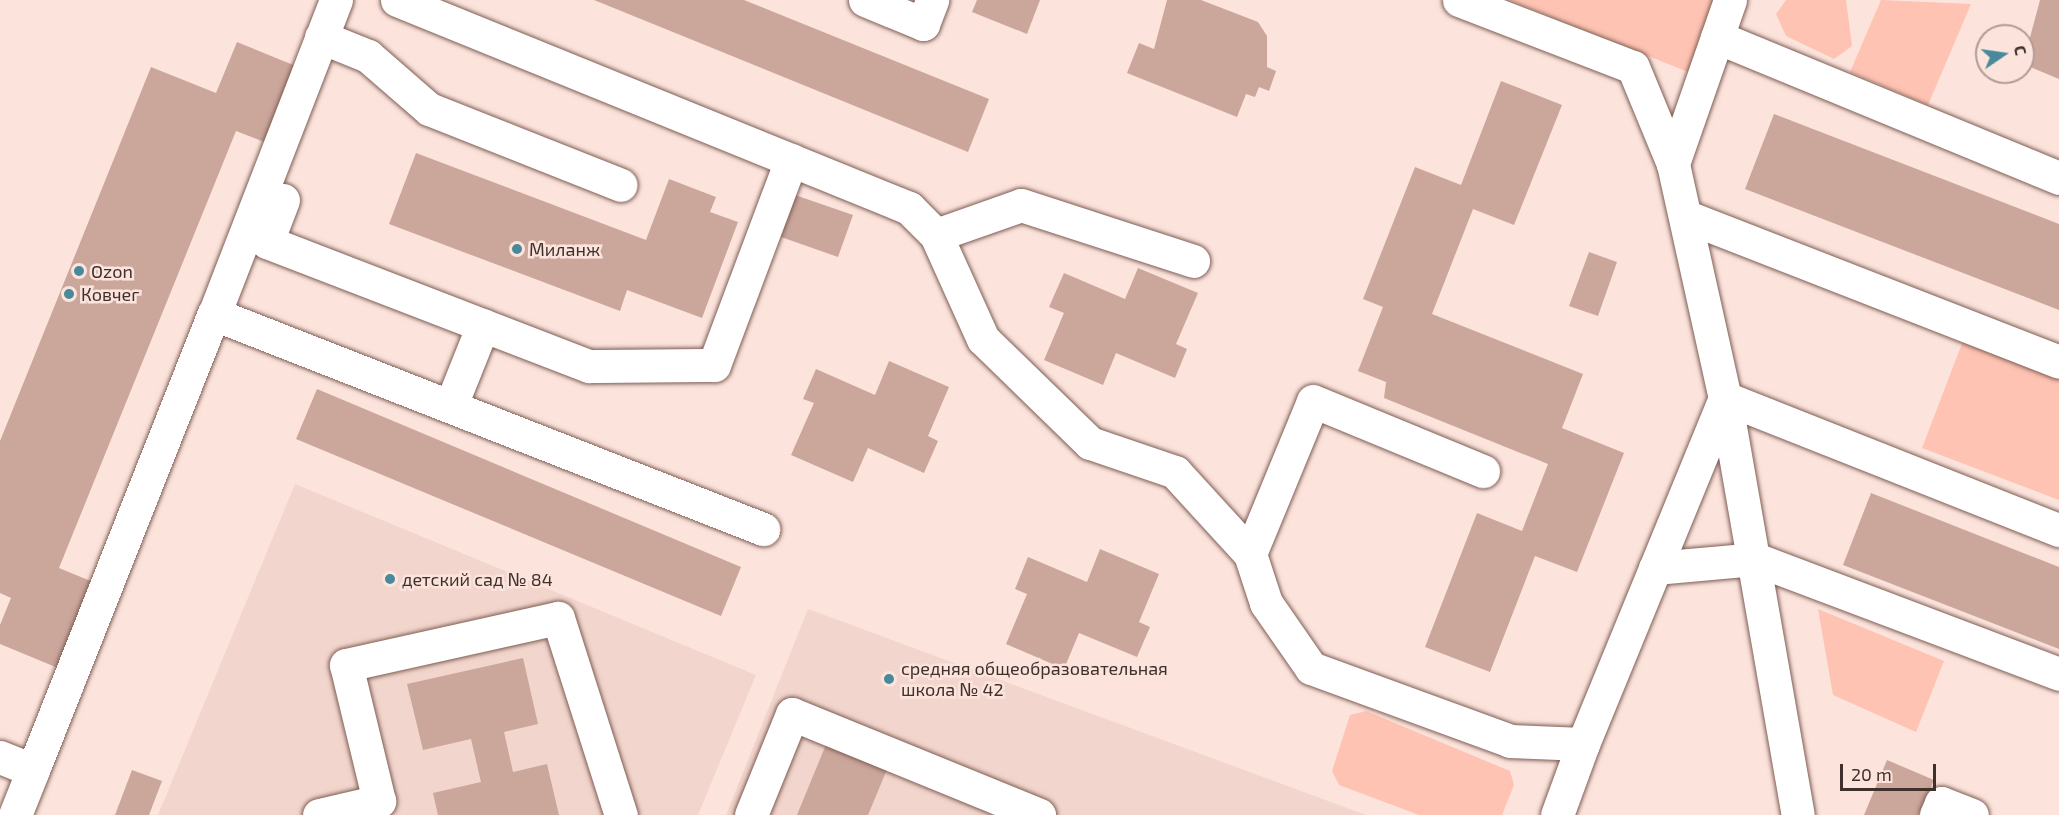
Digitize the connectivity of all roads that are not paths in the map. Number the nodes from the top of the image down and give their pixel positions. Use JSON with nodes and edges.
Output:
{"nodes":[{"id":1,"x":336,"y":0,"type":"edge"},
{"id":2,"x":397,"y":0,"type":"edge"},
{"id":3,"x":865,"y":0,"type":"edge"},
{"id":4,"x":932,"y":0,"type":"edge"},
{"id":5,"x":1459,"y":0,"type":"edge"},
{"id":6,"x":1730,"y":0,"type":"edge"},
{"id":7,"x":1717,"y":37,"type":"junction"},
{"id":8,"x":332,"y":41,"type":"junction"},
{"id":9,"x":791,"y":160,"type":"junction"},
{"id":10,"x":1673,"y":164,"type":"junction"},
{"id":11,"x":2059,"y":178,"type":"edge"},
{"id":12,"x":621,"y":185,"type":"dead end"},
{"id":13,"x":1685,"y":216,"type":"junction"},
{"id":14,"x":936,"y":235,"type":"junction"},
{"id":15,"x":1193,"y":261,"type":"dead end"},
{"id":16,"x":214,"y":314,"type":"junction"},
{"id":17,"x":483,"y":325,"type":"junction"},
{"id":18,"x":2059,"y":362,"type":"edge"},
{"id":19,"x":1725,"y":398,"type":"junction"},
{"id":20,"x":451,"y":405,"type":"junction"},
{"id":21,"x":1483,"y":471,"type":"dead end"},
{"id":22,"x":763,"y":528,"type":"dead end"},
{"id":23,"x":2059,"y":530,"type":"edge"},
{"id":24,"x":1250,"y":554,"type":"junction"},
{"id":25,"x":1755,"y":559,"type":"junction"},
{"id":26,"x":1655,"y":568,"type":"junction"},
{"id":27,"x":2059,"y":674,"type":"edge"},
{"id":28,"x":1583,"y":744,"type":"junction"},
{"id":29,"x":0,"y":758,"type":"edge"},
{"id":30,"x":33,"y":770,"type":"junction"},
{"id":31,"x":15,"y":815,"type":"edge"},
{"id":32,"x":319,"y":815,"type":"edge"},
{"id":33,"x":621,"y":815,"type":"edge"},
{"id":34,"x":751,"y":815,"type":"edge"},
{"id":35,"x":1039,"y":815,"type":"edge"},
{"id":36,"x":1557,"y":815,"type":"edge"},
{"id":37,"x":1798,"y":815,"type":"edge"},
{"id":38,"x":1936,"y":815,"type":"edge"},
{"id":39,"x":1972,"y":815,"type":"edge"}],
"edges":[{"from":1,"to":8,"type":"lane"},
{"from":2,"to":9,"type":"lane"},
{"from":3,"to":4,"type":"lane"},
{"from":5,"to":10,"type":"lane"},
{"from":6,"to":7,"type":"lane"},
{"from":7,"to":10,"type":"lane"},
{"from":7,"to":11,"type":"lane"},
{"from":8,"to":12,"type":"lane"},
{"from":8,"to":16,"type":"lane"},
{"from":8,"to":17,"type":"lane"},
{"from":9,"to":14,"type":"lane"},
{"from":9,"to":17,"type":"lane"},
{"from":10,"to":13,"type":"lane"},
{"from":13,"to":18,"type":"lane"},
{"from":13,"to":19,"type":"lane"},
{"from":14,"to":15,"type":"lane"},
{"from":14,"to":24,"type":"lane"},
{"from":16,"to":20,"type":"lane"},
{"from":16,"to":30,"type":"lane"},
{"from":17,"to":20,"type":"lane"},
{"from":19,"to":23,"type":"lane"},
{"from":19,"to":25,"type":"lane"},
{"from":19,"to":26,"type":"lane"},
{"from":20,"to":22,"type":"lane"},
{"from":21,"to":24,"type":"lane"},
{"from":24,"to":28,"type":"lane"},
{"from":25,"to":26,"type":"lane"},
{"from":25,"to":27,"type":"lane"},
{"from":25,"to":37,"type":"lane"},
{"from":26,"to":28,"type":"lane"},
{"from":28,"to":36,"type":"lane"},
{"from":29,"to":30,"type":"lane"},
{"from":30,"to":31,"type":"lane"},
{"from":32,"to":33,"type":"lane"},
{"from":34,"to":35,"type":"lane"},
{"from":38,"to":39,"type":"lane"}]}
